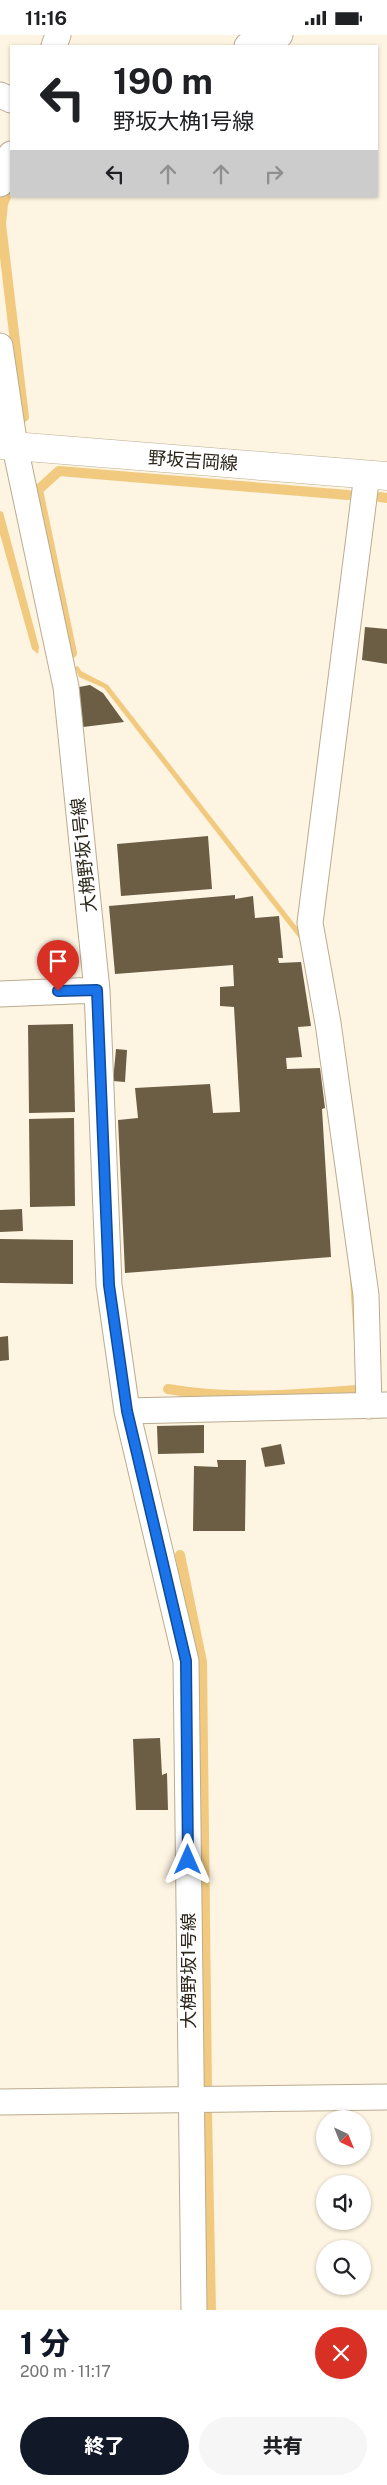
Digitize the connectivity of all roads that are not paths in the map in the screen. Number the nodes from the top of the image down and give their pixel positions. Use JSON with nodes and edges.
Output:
{"nodes":[{"id":1,"x":280,"y":35,"type":"edge"},
{"id":2,"x":250,"y":45,"type":"edge"},
{"id":3,"x":10,"y":157,"type":"edge"},
{"id":4,"x":0,"y":183,"type":"edge"},
{"id":5,"x":0,"y":347,"type":"edge"},
{"id":6,"x":8,"y":446,"type":"edge"},
{"id":7,"x":377,"y":475,"type":"edge"},
{"id":8,"x":97,"y":990,"type":"junction"},
{"id":9,"x":0,"y":994,"type":"edge"},
{"id":10,"x":378,"y":1405,"type":"edge"},
{"id":11,"x":127,"y":1411,"type":"junction"},
{"id":12,"x":387,"y":2097,"type":"edge"},
{"id":13,"x":190,"y":2099,"type":"junction"},
{"id":14,"x":0,"y":2102,"type":"edge"},
{"id":15,"x":194,"y":2310,"type":"edge"}],
"edges":[{"from":1,"to":2,"type":"street"},
{"from":3,"to":4,"type":"street"},
{"from":5,"to":6,"type":"street","name":"大桷野坂1号線"},
{"from":6,"to":7,"type":"street","name":"野坂吉岡線"},
{"from":6,"to":8,"type":"street","name":"大桷野坂1号線"},
{"from":7,"to":10,"type":"street"},
{"from":8,"to":9,"type":"street"},
{"from":8,"to":11,"type":"street","name":"大桷野坂1号線"},
{"from":10,"to":11,"type":"street"},
{"from":11,"to":13,"type":"street","name":"大桷野坂1号線"},
{"from":12,"to":13,"type":"street"},
{"from":13,"to":14,"type":"street"},
{"from":13,"to":15,"type":"street","name":"大桷野坂1号線"}]}
